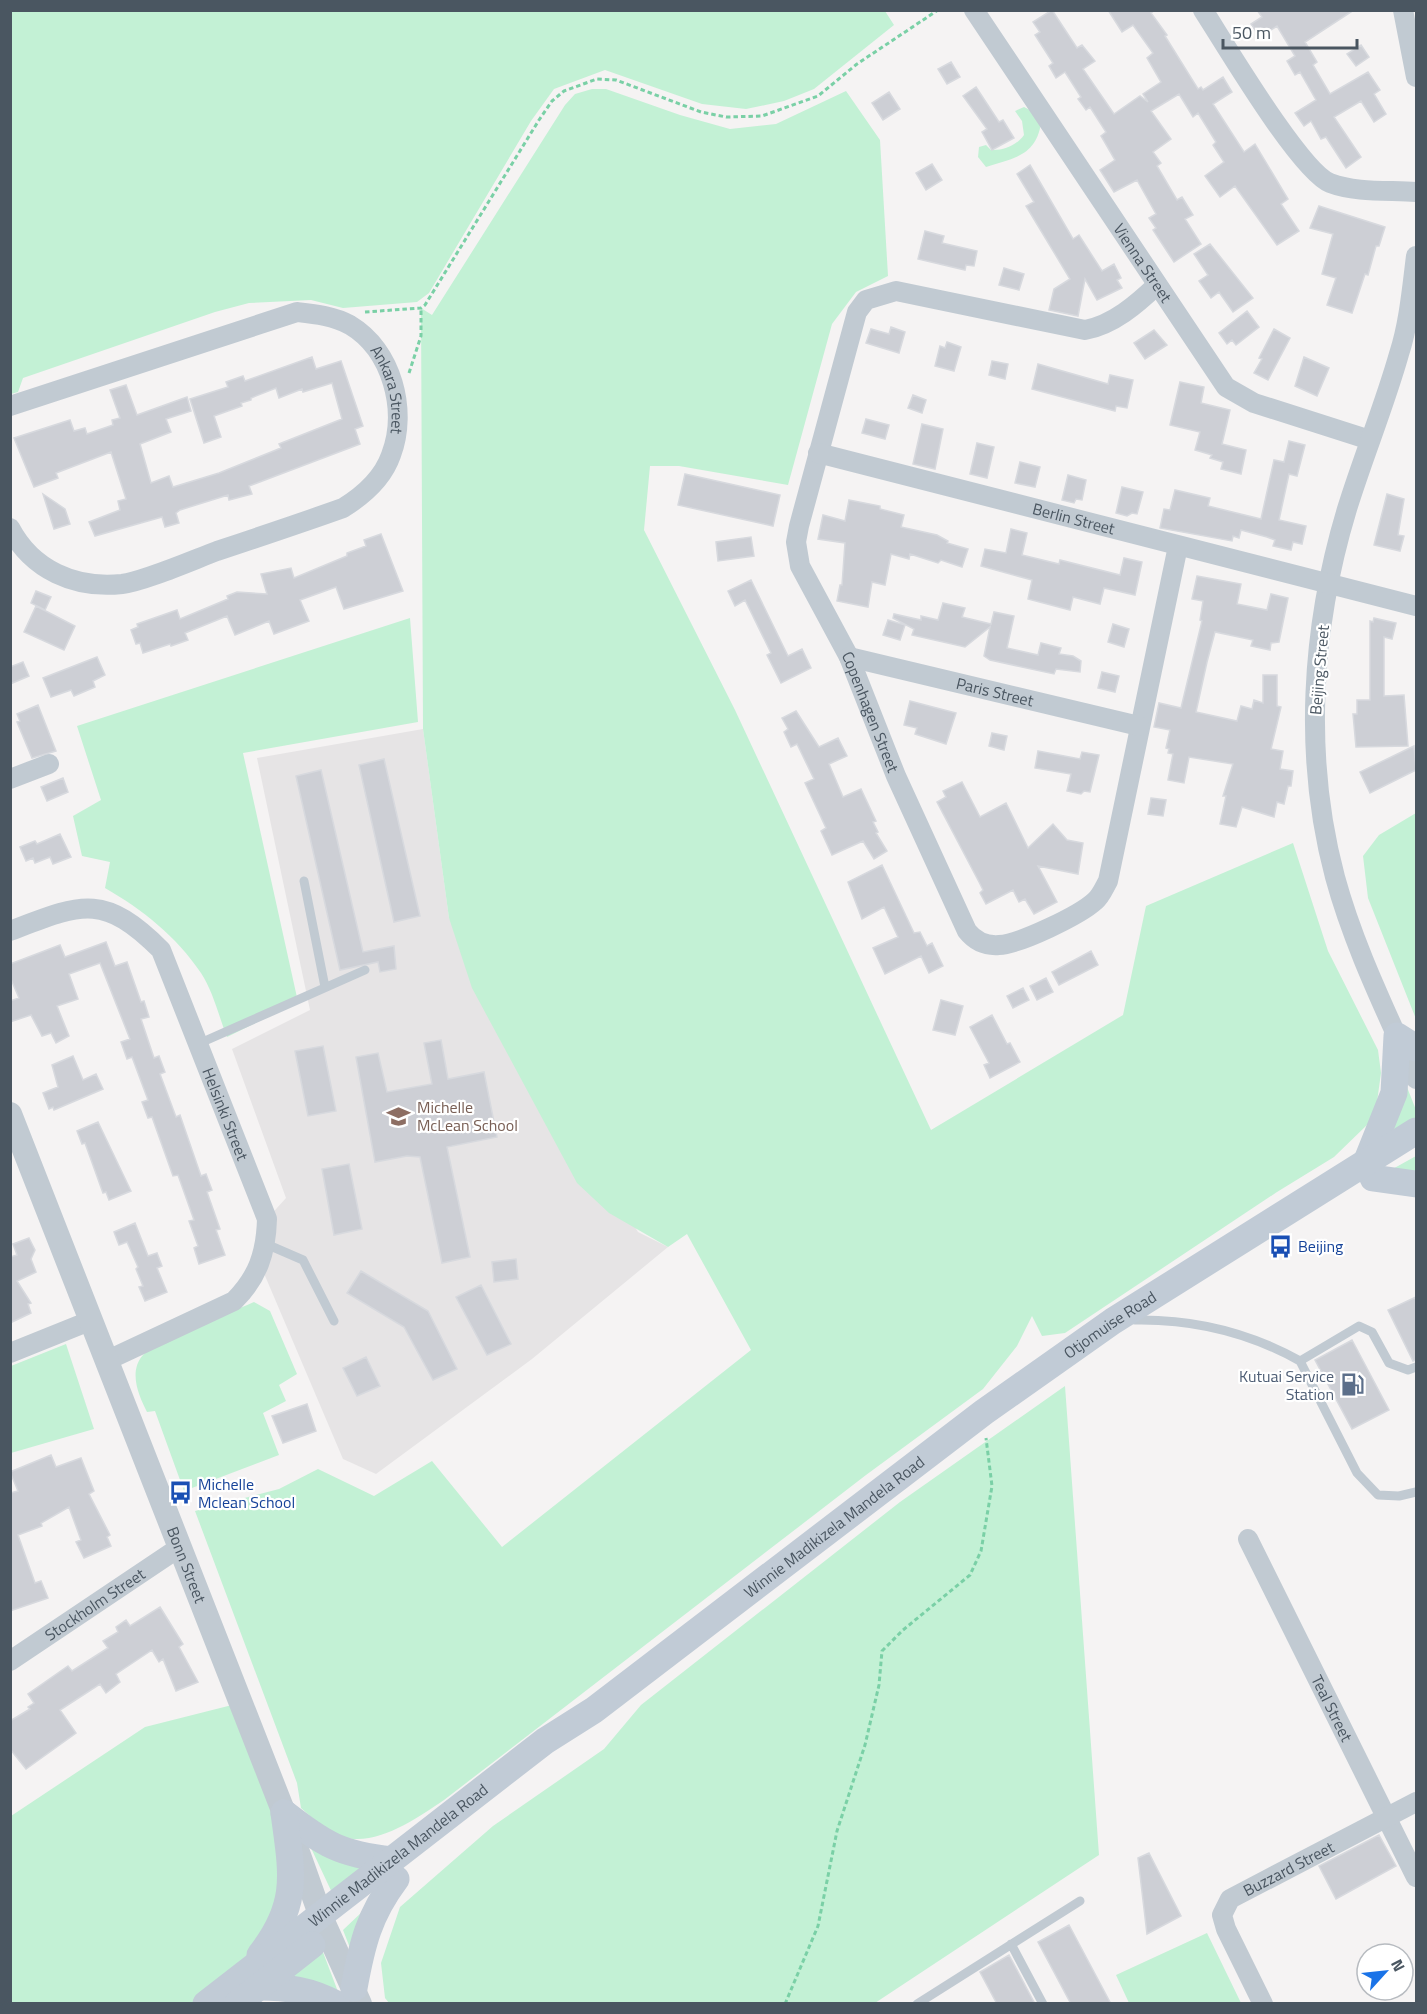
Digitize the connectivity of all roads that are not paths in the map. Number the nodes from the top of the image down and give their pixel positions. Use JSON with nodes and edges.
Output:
{"nodes":[{"id":1,"x":974,"y":10,"type":"edge"},
{"id":2,"x":1203,"y":10,"type":"edge"},
{"id":3,"x":1403,"y":10,"type":"edge"},
{"id":4,"x":1416,"y":77,"type":"edge"},
{"id":5,"x":1416,"y":192,"type":"edge"},
{"id":6,"x":1416,"y":256,"type":"edge"},
{"id":7,"x":1157,"y":285,"type":"junction"},
{"id":8,"x":10,"y":406,"type":"edge"},
{"id":9,"x":1370,"y":440,"type":"junction"},
{"id":10,"x":818,"y":453,"type":"junction"},
{"id":11,"x":10,"y":528,"type":"edge"},
{"id":12,"x":1178,"y":546,"type":"junction"},
{"id":13,"x":1329,"y":585,"type":"junction"},
{"id":14,"x":1416,"y":606,"type":"edge"},
{"id":15,"x":849,"y":657,"type":"junction"},
{"id":16,"x":1139,"y":726,"type":"junction"},
{"id":17,"x":49,"y":764,"type":"dead end"},
{"id":18,"x":10,"y":778,"type":"edge"},
{"id":19,"x":304,"y":881,"type":"dead end"},
{"id":20,"x":10,"y":930,"type":"edge"},
{"id":21,"x":365,"y":970,"type":"dead end"},
{"id":22,"x":325,"y":987,"type":"junction"},
{"id":23,"x":1407,"y":1042,"type":"edge"},
{"id":24,"x":198,"y":1044,"type":"junction"},
{"id":25,"x":1416,"y":1079,"type":"edge"},
{"id":26,"x":12,"y":1121,"type":"edge"},
{"id":27,"x":1416,"y":1131,"type":"edge"},
{"id":28,"x":1416,"y":1152,"type":"edge"},
{"id":29,"x":1369,"y":1170,"type":"junction"},
{"id":30,"x":1416,"y":1184,"type":"edge"},
{"id":31,"x":266,"y":1244,"type":"junction"},
{"id":32,"x":92,"y":1320,"type":"junction"},
{"id":33,"x":1135,"y":1320,"type":"junction"},
{"id":34,"x":334,"y":1321,"type":"dead end"},
{"id":35,"x":1077,"y":1349,"type":"junction"},
{"id":36,"x":10,"y":1353,"type":"edge"},
{"id":37,"x":108,"y":1360,"type":"junction"},
{"id":38,"x":1300,"y":1361,"type":"junction"},
{"id":39,"x":1416,"y":1367,"type":"edge"},
{"id":40,"x":1416,"y":1492,"type":"edge"},
{"id":41,"x":1248,"y":1539,"type":"dead end"},
{"id":42,"x":180,"y":1547,"type":"junction"},
{"id":43,"x":11,"y":1660,"type":"edge"},
{"id":44,"x":1416,"y":1802,"type":"edge"},
{"id":45,"x":284,"y":1813,"type":"junction"},
{"id":46,"x":1386,"y":1818,"type":"junction"},
{"id":47,"x":394,"y":1869,"type":"junction"},
{"id":48,"x":1416,"y":1876,"type":"edge"},
{"id":49,"x":1080,"y":1901,"type":"dead end"},
{"id":50,"x":325,"y":1925,"type":"junction"},
{"id":51,"x":1011,"y":1944,"type":"junction"},
{"id":52,"x":248,"y":1987,"type":"edge"},
{"id":53,"x":350,"y":1998,"type":"edge"},
{"id":54,"x":206,"y":2004,"type":"edge"},
{"id":55,"x":917,"y":2004,"type":"edge"},
{"id":56,"x":1043,"y":2004,"type":"edge"},
{"id":57,"x":1263,"y":2004,"type":"edge"}],
"edges":[{"from":1,"to":7,"type":"street","name":"Vienna Street"},
{"from":2,"to":5,"type":"street"},
{"from":3,"to":4,"type":"street"},
{"from":6,"to":9,"type":"street","name":"Beijing Street"},
{"from":7,"to":9,"type":"street","name":"Vienna Street"},
{"from":7,"to":10,"type":"street","name":"Copenhagen Street"},
{"from":8,"to":11,"type":"street","name":"Ankara Street"},
{"from":9,"to":13,"type":"street","name":"Beijing Street"},
{"from":10,"to":12,"type":"street","name":"Berlin Street"},
{"from":10,"to":15,"type":"street","name":"Copenhagen Street"},
{"from":12,"to":13,"type":"street","name":"Berlin Street"},
{"from":12,"to":16,"type":"street","name":"Copenhagen Street"},
{"from":13,"to":14,"type":"street","name":"Berlin Street"},
{"from":13,"to":23,"type":"street","name":"Beijing Street"},
{"from":15,"to":16,"type":"street","name":"Paris Street"},
{"from":15,"to":16,"type":"street","name":"Copenhagen Street"},
{"from":17,"to":18,"type":"street"},
{"from":19,"to":22,"type":"lane"},
{"from":20,"to":24,"type":"street","name":"Helsinki Street"},
{"from":21,"to":22,"type":"lane"},
{"from":22,"to":24,"type":"lane"},
{"from":23,"to":25,"type":"street","name":"Beijing Street"},
{"from":23,"to":29,"type":"main road"},
{"from":24,"to":31,"type":"street","name":"Helsinki Street"},
{"from":26,"to":32,"type":"street","name":"Bonn Street"},
{"from":27,"to":29,"type":"main road","name":"Otjomuise Road"},
{"from":28,"to":29,"type":"main road","name":"Otjomuise Road"},
{"from":29,"to":30,"type":"main road"},
{"from":29,"to":33,"type":"main road","name":"Otjomuise Road"},
{"from":29,"to":35,"type":"main road","name":"Otjomuise Road"},
{"from":31,"to":34,"type":"lane"},
{"from":31,"to":37,"type":"street","name":"Helsinki Street"},
{"from":32,"to":36,"type":"street"},
{"from":32,"to":37,"type":"street","name":"Bonn Street"},
{"from":33,"to":35,"type":"main road","name":"Otjomuise Road"},
{"from":33,"to":38,"type":"lane"},
{"from":35,"to":47,"type":"main road","name":"Winnie Madikizela Mandela Road"},
{"from":37,"to":42,"type":"street","name":"Bonn Street"},
{"from":38,"to":39,"type":"lane"},
{"from":38,"to":40,"type":"lane"},
{"from":41,"to":46,"type":"street","name":"Teal Street"},
{"from":42,"to":43,"type":"street","name":"Stockholm Street"},
{"from":42,"to":45,"type":"street","name":"Bonn Street"},
{"from":44,"to":46,"type":"street","name":"Buzzard Street"},
{"from":45,"to":47,"type":"main road"},
{"from":45,"to":50,"type":"street","name":"Bonn Street"},
{"from":45,"to":52,"type":"main road"},
{"from":46,"to":48,"type":"street","name":"Teal Street"},
{"from":46,"to":57,"type":"street","name":"Buzzard Street"},
{"from":47,"to":50,"type":"main road","name":"Winnie Madikizela Mandela Road"},
{"from":47,"to":53,"type":"main road"},
{"from":49,"to":51,"type":"lane"},
{"from":50,"to":52,"type":"main road","name":"Winnie Madikizela Mandela Road"},
{"from":50,"to":53,"type":"street","name":"Bonn Street"},
{"from":51,"to":55,"type":"lane"},
{"from":51,"to":56,"type":"lane"},
{"from":52,"to":53,"type":"main road"},
{"from":52,"to":54,"type":"main road","name":"Winnie Madikizela Mandela Road"}]}
